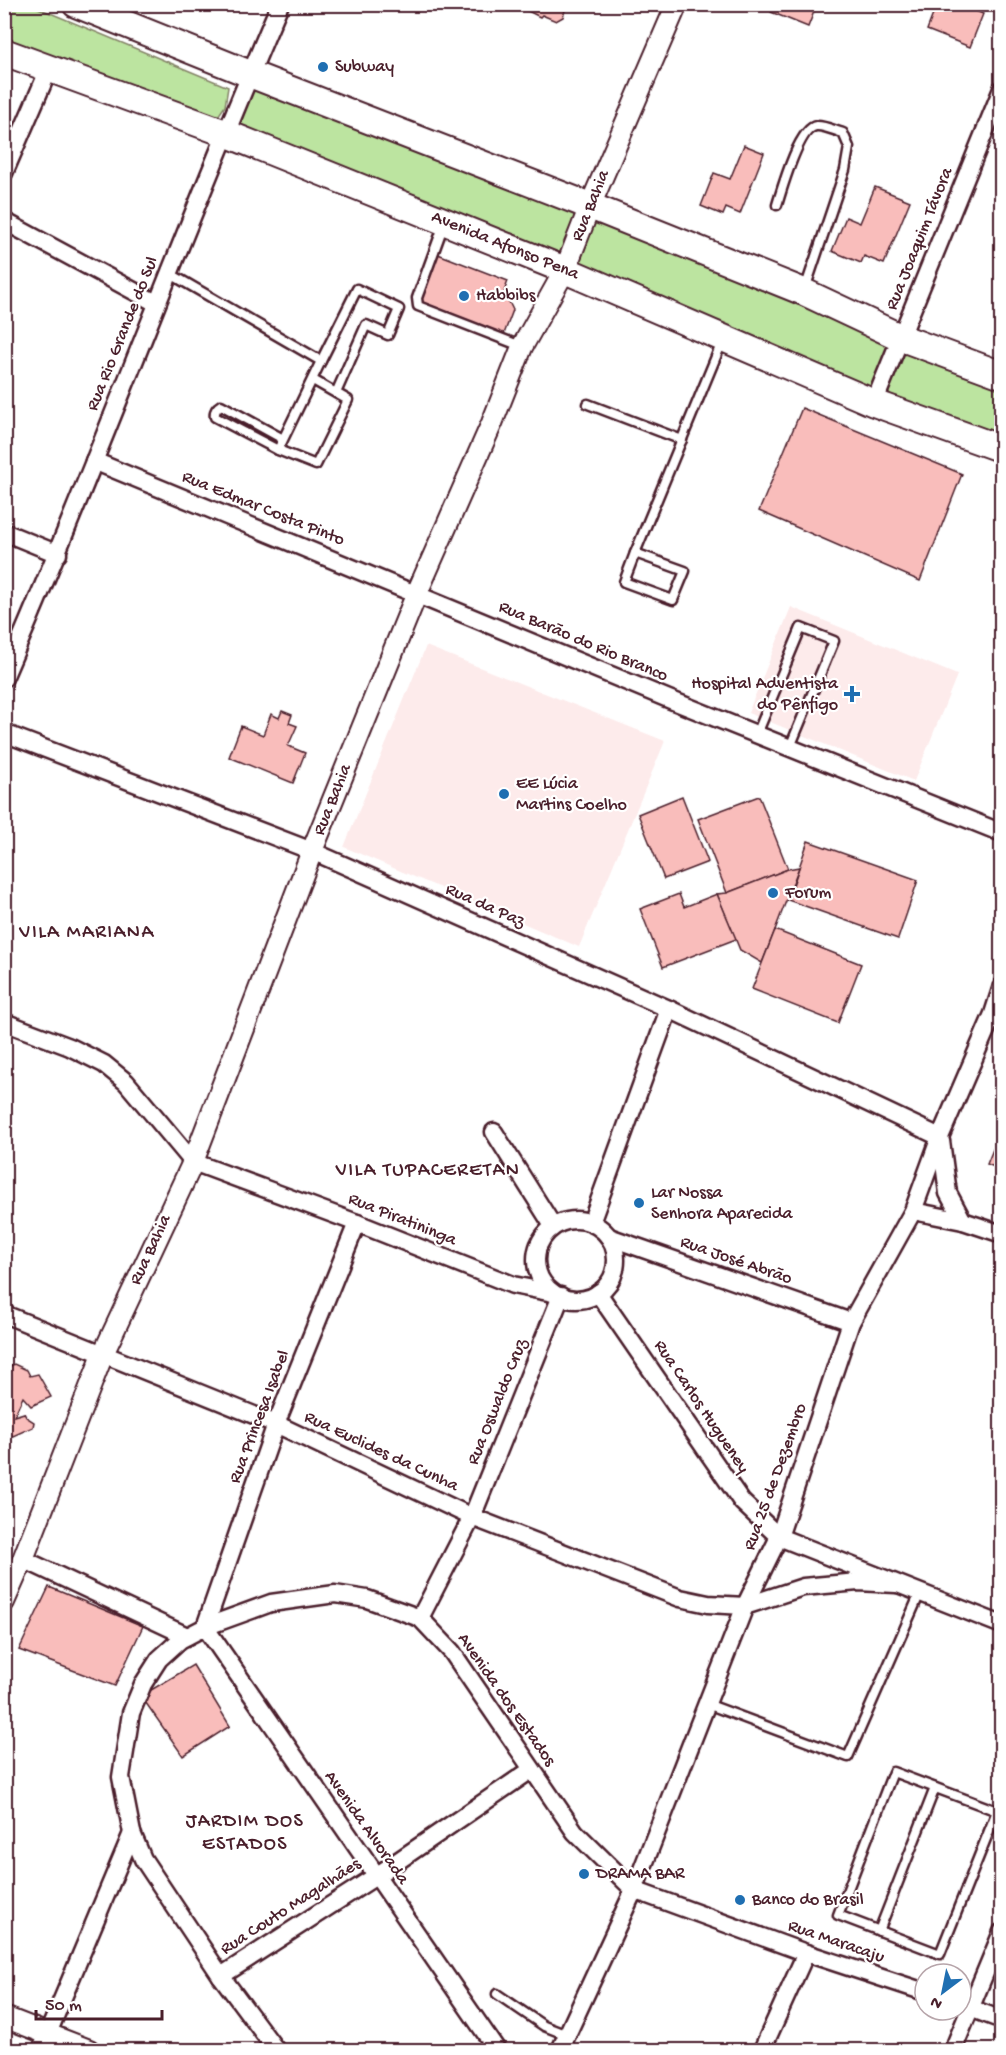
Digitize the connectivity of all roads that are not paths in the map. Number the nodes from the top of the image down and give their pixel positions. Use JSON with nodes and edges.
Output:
{"nodes":[{"id":1,"x":76,"y":4,"type":"edge"},
{"id":2,"x":280,"y":4,"type":"edge"},
{"id":3,"x":677,"y":4,"type":"edge"},
{"id":4,"x":4,"y":52,"type":"edge"},
{"id":5,"x":49,"y":69,"type":"junction"},
{"id":6,"x":250,"y":74,"type":"junction"},
{"id":7,"x":1002,"y":89,"type":"edge"},
{"id":8,"x":225,"y":133,"type":"junction"},
{"id":9,"x":4,"y":172,"type":"edge"},
{"id":10,"x":777,"y":205,"type":"dead end"},
{"id":11,"x":590,"y":206,"type":"junction"},
{"id":12,"x":4,"y":221,"type":"edge"},
{"id":13,"x":445,"y":221,"type":"junction"},
{"id":14,"x":565,"y":270,"type":"junction"},
{"id":15,"x":168,"y":273,"type":"junction"},
{"id":16,"x":804,"y":292,"type":"junction"},
{"id":17,"x":156,"y":303,"type":"junction"},
{"id":18,"x":902,"y":338,"type":"junction"},
{"id":19,"x":723,"y":339,"type":"junction"},
{"id":20,"x":522,"y":347,"type":"junction"},
{"id":21,"x":321,"y":362,"type":"junction"},
{"id":22,"x":1002,"y":375,"type":"edge"},
{"id":23,"x":313,"y":380,"type":"junction"},
{"id":24,"x":336,"y":393,"type":"junction"},
{"id":25,"x":874,"y":403,"type":"junction"},
{"id":26,"x":588,"y":404,"type":"dead end"},
{"id":27,"x":283,"y":439,"type":"junction"},
{"id":28,"x":682,"y":440,"type":"junction"},
{"id":29,"x":1002,"y":449,"type":"edge"},
{"id":30,"x":279,"y":450,"type":"junction"},
{"id":31,"x":94,"y":461,"type":"junction"},
{"id":32,"x":4,"y":532,"type":"edge"},
{"id":33,"x":635,"y":553,"type":"junction"},
{"id":34,"x":58,"y":554,"type":"junction"},
{"id":35,"x":417,"y":593,"type":"junction"},
{"id":36,"x":4,"y":678,"type":"edge"},
{"id":37,"x":4,"y":733,"type":"edge"},
{"id":38,"x":757,"y":734,"type":"junction"},
{"id":39,"x":790,"y":747,"type":"junction"},
{"id":40,"x":1002,"y":833,"type":"edge"},
{"id":41,"x":312,"y":851,"type":"junction"},
{"id":42,"x":1002,"y":986,"type":"edge"},
{"id":43,"x":669,"y":1009,"type":"junction"},
{"id":44,"x":4,"y":1022,"type":"edge"},
{"id":45,"x":494,"y":1132,"type":"dead end"},
{"id":46,"x":940,"y":1137,"type":"junction"},
{"id":47,"x":193,"y":1162,"type":"junction"},
{"id":48,"x":913,"y":1211,"type":"junction"},
{"id":49,"x":963,"y":1221,"type":"junction"},
{"id":50,"x":357,"y":1223,"type":"junction"},
{"id":51,"x":591,"y":1223,"type":"junction"},
{"id":52,"x":553,"y":1226,"type":"junction"},
{"id":53,"x":1002,"y":1234,"type":"edge"},
{"id":54,"x":609,"y":1237,"type":"junction"},
{"id":55,"x":598,"y":1293,"type":"junction"},
{"id":56,"x":557,"y":1295,"type":"junction"},
{"id":57,"x":4,"y":1314,"type":"edge"},
{"id":58,"x":851,"y":1322,"type":"junction"},
{"id":59,"x":102,"y":1354,"type":"junction"},
{"id":60,"x":276,"y":1424,"type":"junction"},
{"id":61,"x":472,"y":1517,"type":"junction"},
{"id":62,"x":779,"y":1536,"type":"junction"},
{"id":63,"x":23,"y":1560,"type":"junction"},
{"id":64,"x":896,"y":1584,"type":"junction"},
{"id":65,"x":920,"y":1593,"type":"junction"},
{"id":66,"x":4,"y":1602,"type":"edge"},
{"id":67,"x":745,"y":1606,"type":"junction"},
{"id":68,"x":420,"y":1618,"type":"junction"},
{"id":69,"x":1002,"y":1625,"type":"edge"},
{"id":70,"x":205,"y":1627,"type":"junction"},
{"id":71,"x":187,"y":1636,"type":"junction"},
{"id":72,"x":707,"y":1704,"type":"junction"},
{"id":73,"x":531,"y":1770,"type":"junction"},
{"id":74,"x":935,"y":1788,"type":"junction"},
{"id":75,"x":999,"y":1812,"type":"edge"},
{"id":76,"x":132,"y":1833,"type":"junction"},
{"id":77,"x":376,"y":1876,"type":"junction"},
{"id":78,"x":634,"y":1890,"type":"junction"},
{"id":79,"x":879,"y":1931,"type":"junction"},
{"id":80,"x":1002,"y":1932,"type":"edge"},
{"id":81,"x":806,"y":1953,"type":"junction"},
{"id":82,"x":221,"y":1976,"type":"junction"},
{"id":83,"x":913,"y":1988,"type":"edge"},
{"id":84,"x":973,"y":1992,"type":"edge"},
{"id":85,"x":497,"y":1994,"type":"dead end"},
{"id":86,"x":973,"y":2009,"type":"edge"},
{"id":87,"x":4,"y":2017,"type":"edge"},
{"id":88,"x":1002,"y":2020,"type":"edge"},
{"id":89,"x":961,"y":2022,"type":"edge"},
{"id":90,"x":44,"y":2042,"type":"edge"},
{"id":91,"x":563,"y":2043,"type":"edge"},
{"id":92,"x":89,"y":2050,"type":"edge"},
{"id":93,"x":276,"y":2050,"type":"edge"},
{"id":94,"x":497,"y":2050,"type":"edge"},
{"id":95,"x":762,"y":2050,"type":"edge"},
{"id":96,"x":953,"y":2050,"type":"edge"}],
"edges":[{"from":1,"to":6,"type":"main road"},
{"from":2,"to":6,"type":"street","name":"Rua Rio Grande do Sul"},
{"from":3,"to":11,"type":"street","name":"Rua Bahia"},
{"from":4,"to":5,"type":"main road","name":"Avenida Afonso Pena"},
{"from":5,"to":8,"type":"main road","name":"Avenida Afonso Pena"},
{"from":5,"to":9,"type":"street"},
{"from":6,"to":8,"type":"street","name":"Rua Rio Grande do Sul"},
{"from":6,"to":11,"type":"main road"},
{"from":7,"to":18,"type":"street","name":"Rua Joaquim Távora"},
{"from":8,"to":13,"type":"main road","name":"Avenida Afonso Pena"},
{"from":8,"to":15,"type":"street","name":"Rua Rio Grande do Sul"},
{"from":10,"to":16,"type":"lane"},
{"from":11,"to":14,"type":"street","name":"Rua Bahia"},
{"from":11,"to":16,"type":"main road"},
{"from":12,"to":17,"type":"street"},
{"from":13,"to":14,"type":"main road","name":"Avenida Afonso Pena"},
{"from":13,"to":20,"type":"lane"},
{"from":14,"to":19,"type":"main road","name":"Avenida Afonso Pena"},
{"from":14,"to":20,"type":"street","name":"Rua Bahia"},
{"from":15,"to":17,"type":"street","name":"Rua Rio Grande do Sul"},
{"from":15,"to":21,"type":"lane"},
{"from":16,"to":18,"type":"main road"},
{"from":17,"to":31,"type":"street","name":"Rua Rio Grande do Sul"},
{"from":18,"to":22,"type":"main road"},
{"from":18,"to":25,"type":"street","name":"Rua Joaquim Távora"},
{"from":19,"to":25,"type":"main road","name":"Avenida Afonso Pena"},
{"from":19,"to":28,"type":"lane"},
{"from":20,"to":35,"type":"street","name":"Rua Bahia"},
{"from":21,"to":23,"type":"lane"},
{"from":21,"to":24,"type":"lane"},
{"from":23,"to":24,"type":"lane"},
{"from":23,"to":27,"type":"lane"},
{"from":24,"to":30,"type":"lane"},
{"from":25,"to":29,"type":"main road","name":"Avenida Afonso Pena"},
{"from":26,"to":28,"type":"lane"},
{"from":27,"to":30,"type":"lane"},
{"from":27,"to":30,"type":"lane"},
{"from":28,"to":33,"type":"lane"},
{"from":31,"to":34,"type":"street","name":"Rua Rio Grande do Sul"},
{"from":31,"to":35,"type":"street","name":"Rua Edmar Costa Pinto"},
{"from":32,"to":34,"type":"street"},
{"from":33,"to":33,"type":"lane"},
{"from":34,"to":36,"type":"street","name":"Rua Rio Grande do Sul"},
{"from":35,"to":38,"type":"street","name":"Rua Barão do Rio Branco"},
{"from":35,"to":41,"type":"street","name":"Rua Bahia"},
{"from":37,"to":41,"type":"street","name":"Rua da Paz"},
{"from":38,"to":39,"type":"street","name":"Rua Barão do Rio Branco"},
{"from":38,"to":39,"type":"lane"},
{"from":39,"to":40,"type":"street","name":"Rua Barão do Rio Branco"},
{"from":41,"to":43,"type":"street","name":"Rua da Paz"},
{"from":41,"to":47,"type":"street","name":"Rua Bahia"},
{"from":42,"to":46,"type":"street","name":"Rua 25 de Dezembro"},
{"from":43,"to":46,"type":"street","name":"Rua da Paz"},
{"from":43,"to":51,"type":"street"},
{"from":44,"to":47,"type":"street","name":"Rua Piratininga"},
{"from":45,"to":52,"type":"street"},
{"from":46,"to":48,"type":"street","name":"Rua 25 de Dezembro"},
{"from":46,"to":49,"type":"street"},
{"from":47,"to":50,"type":"street","name":"Rua Piratininga"},
{"from":47,"to":59,"type":"street","name":"Rua Bahia"},
{"from":48,"to":49,"type":"street"},
{"from":48,"to":58,"type":"street","name":"Rua 25 de Dezembro"},
{"from":49,"to":53,"type":"street"},
{"from":50,"to":56,"type":"street","name":"Rua Piratininga"},
{"from":50,"to":60,"type":"street","name":"Rua Princesa Isabel"},
{"from":51,"to":52,"type":"street"},
{"from":51,"to":54,"type":"street"},
{"from":52,"to":56,"type":"street"},
{"from":54,"to":55,"type":"street"},
{"from":54,"to":58,"type":"street","name":"Rua José Abrão"},
{"from":55,"to":56,"type":"street"},
{"from":55,"to":62,"type":"street","name":"Rua Carlos Hugueney"},
{"from":56,"to":61,"type":"street","name":"Rua Oswaldo Cruz"},
{"from":57,"to":59,"type":"street","name":"Rua Euclides da Cunha"},
{"from":58,"to":62,"type":"street","name":"Rua 25 de Dezembro"},
{"from":59,"to":60,"type":"street","name":"Rua Euclides da Cunha"},
{"from":59,"to":63,"type":"street","name":"Rua Bahia"},
{"from":60,"to":61,"type":"street","name":"Rua Euclides da Cunha"},
{"from":60,"to":70,"type":"street","name":"Rua Princesa Isabel"},
{"from":61,"to":67,"type":"street","name":"Rua Euclides da Cunha"},
{"from":61,"to":68,"type":"street","name":"Rua Oswaldo Cruz"},
{"from":62,"to":64,"type":"street"},
{"from":62,"to":67,"type":"street","name":"Rua 25 de Dezembro"},
{"from":63,"to":66,"type":"street","name":"Rua Bahia"},
{"from":63,"to":71,"type":"street"},
{"from":64,"to":65,"type":"street"},
{"from":64,"to":67,"type":"street"},
{"from":65,"to":69,"type":"street"},
{"from":65,"to":72,"type":"lane"},
{"from":67,"to":72,"type":"street","name":"Rua 25 de Dezembro"},
{"from":68,"to":70,"type":"street","name":"Avenida dos Estados"},
{"from":68,"to":73,"type":"street","name":"Avenida dos Estados"},
{"from":70,"to":71,"type":"street","name":"Avenida dos Estados"},
{"from":70,"to":77,"type":"street","name":"Avenida Alvorada"},
{"from":71,"to":76,"type":"street","name":"Avenida dos Estados"},
{"from":72,"to":78,"type":"street","name":"Rua 25 de Dezembro"},
{"from":73,"to":77,"type":"street","name":"Rua Couto Magalhães"},
{"from":73,"to":78,"type":"street","name":"Avenida dos Estados"},
{"from":74,"to":75,"type":"lane"},
{"from":74,"to":79,"type":"lane"},
{"from":74,"to":79,"type":"lane"},
{"from":75,"to":79,"type":"lane"},
{"from":76,"to":82,"type":"street","name":"Avenida dos Estados"},
{"from":76,"to":90,"type":"street"},
{"from":77,"to":82,"type":"street","name":"Rua Couto Magalhães"},
{"from":77,"to":94,"type":"street","name":"Avenida Alvorada"},
{"from":78,"to":81,"type":"street","name":"Rua Maracaju"},
{"from":78,"to":91,"type":"street","name":"Rua 25 de Dezembro"},
{"from":80,"to":84,"type":"street"},
{"from":81,"to":83,"type":"street","name":"Rua Maracaju"},
{"from":81,"to":95,"type":"street"},
{"from":82,"to":93,"type":"street","name":"Avenida dos Estados"},
{"from":85,"to":91,"type":"lane"},
{"from":86,"to":88,"type":"street"},
{"from":87,"to":90,"type":"street"},
{"from":89,"to":96,"type":"street"},
{"from":90,"to":92,"type":"street"}]}
